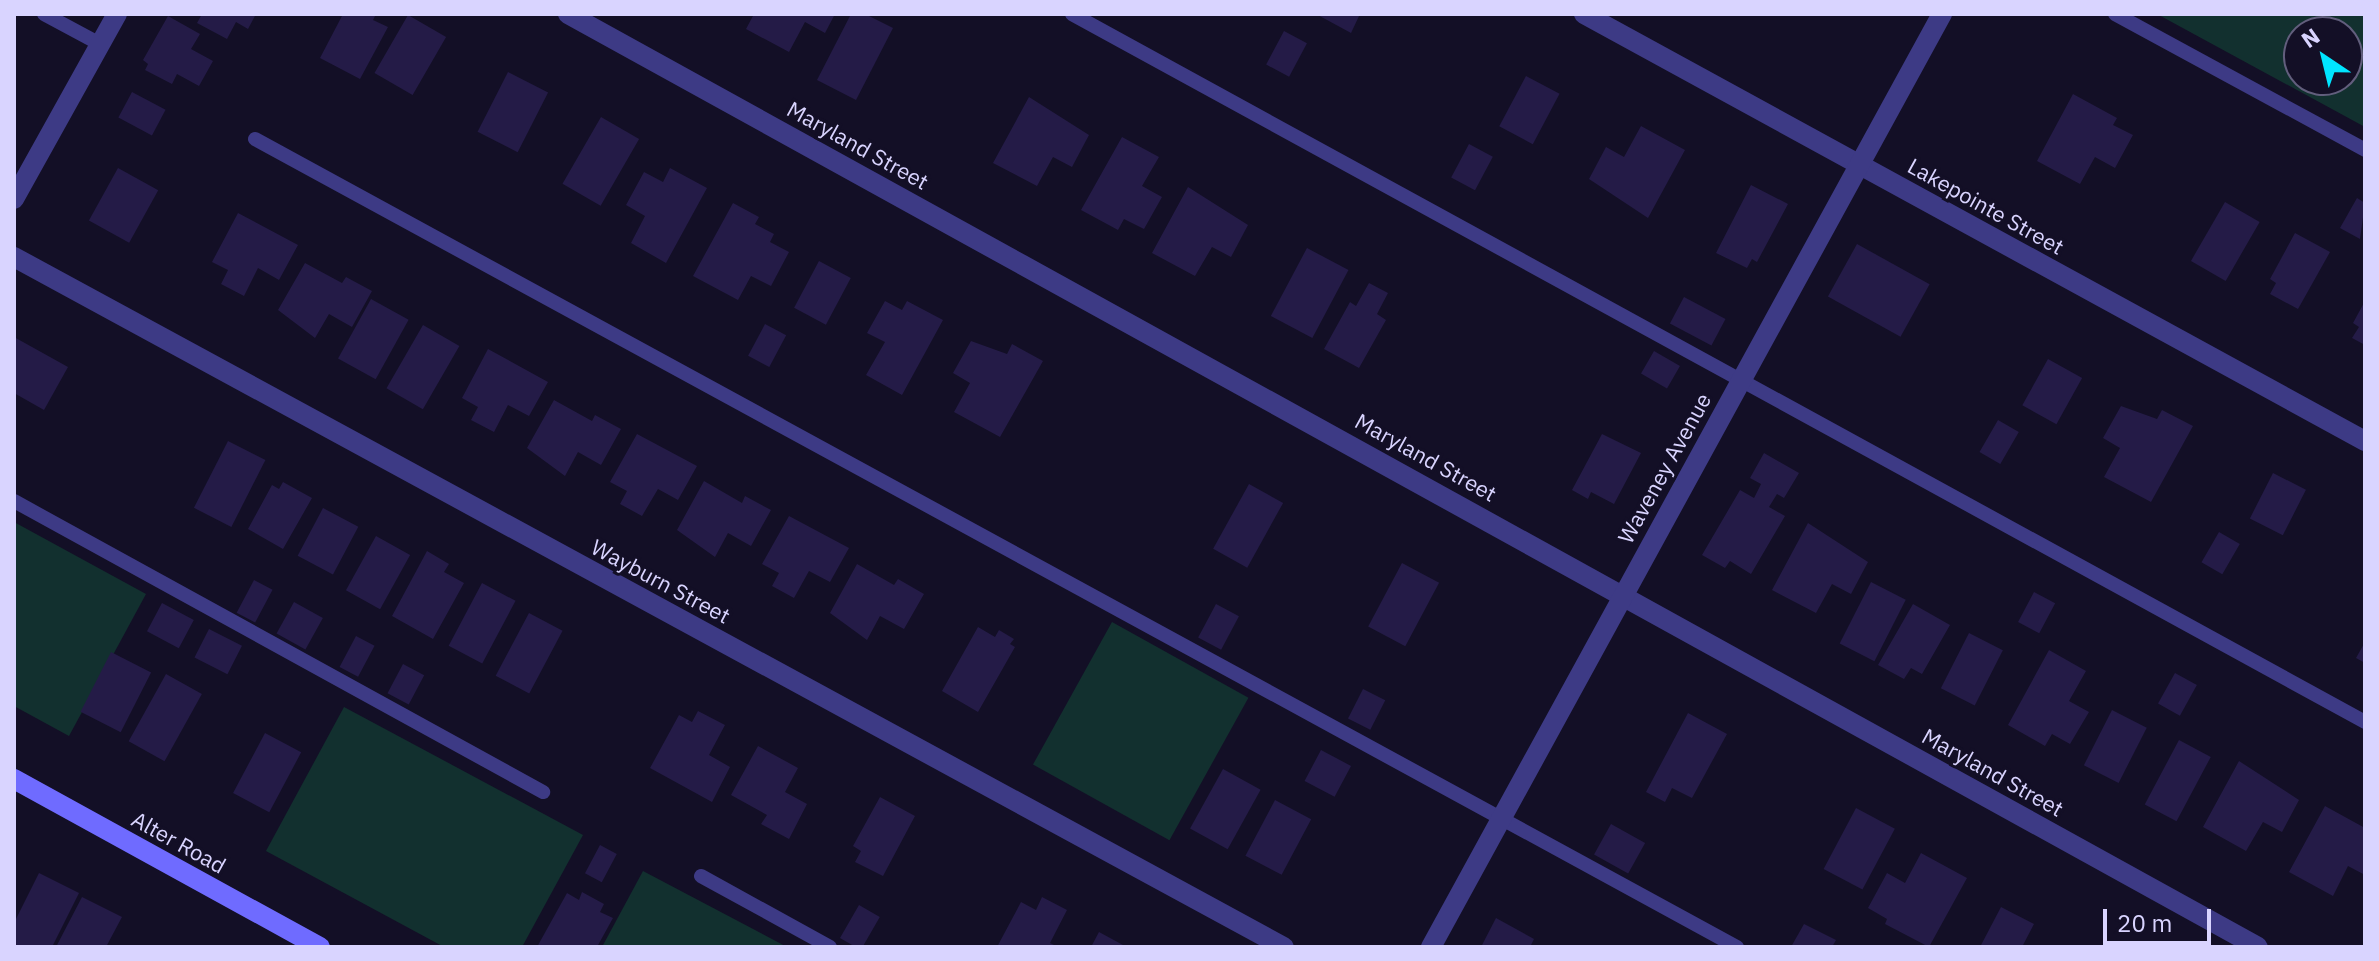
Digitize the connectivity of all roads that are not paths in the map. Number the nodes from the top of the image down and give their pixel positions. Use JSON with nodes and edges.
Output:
{"nodes":[{"id":1,"x":44,"y":14,"type":"edge"},
{"id":2,"x":117,"y":14,"type":"edge"},
{"id":3,"x":568,"y":14,"type":"edge"},
{"id":4,"x":1072,"y":14,"type":"edge"},
{"id":5,"x":1584,"y":14,"type":"edge"},
{"id":6,"x":1942,"y":14,"type":"edge"},
{"id":7,"x":2115,"y":14,"type":"edge"},
{"id":8,"x":100,"y":44,"type":"junction"},
{"id":9,"x":255,"y":139,"type":"dead end"},
{"id":10,"x":2365,"y":150,"type":"edge"},
{"id":11,"x":1860,"y":165,"type":"junction"},
{"id":12,"x":14,"y":199,"type":"edge"},
{"id":13,"x":14,"y":257,"type":"edge"},
{"id":14,"x":1739,"y":382,"type":"junction"},
{"id":15,"x":2365,"y":441,"type":"edge"},
{"id":16,"x":14,"y":501,"type":"edge"},
{"id":17,"x":1623,"y":593,"type":"junction"},
{"id":18,"x":2365,"y":722,"type":"edge"},
{"id":19,"x":14,"y":779,"type":"edge"},
{"id":20,"x":543,"y":792,"type":"dead end"},
{"id":21,"x":1502,"y":816,"type":"junction"},
{"id":22,"x":701,"y":876,"type":"dead end"},
{"id":23,"x":288,"y":939,"type":"edge"},
{"id":24,"x":320,"y":947,"type":"edge"},
{"id":25,"x":830,"y":947,"type":"edge"},
{"id":26,"x":1284,"y":947,"type":"edge"},
{"id":27,"x":1431,"y":947,"type":"edge"},
{"id":28,"x":1737,"y":947,"type":"edge"},
{"id":29,"x":2258,"y":947,"type":"edge"}],
"edges":[{"from":1,"to":8,"type":"lane"},
{"from":2,"to":8,"type":"street"},
{"from":3,"to":17,"type":"street","name":"Maryland Street"},
{"from":4,"to":14,"type":"lane"},
{"from":5,"to":11,"type":"street","name":"Lakepointe Street"},
{"from":6,"to":11,"type":"street","name":"Waveney Avenue"},
{"from":7,"to":10,"type":"lane"},
{"from":8,"to":12,"type":"street"},
{"from":9,"to":21,"type":"lane"},
{"from":11,"to":14,"type":"street","name":"Waveney Avenue"},
{"from":11,"to":15,"type":"street","name":"Lakepointe Street"},
{"from":13,"to":26,"type":"street","name":"Wayburn Street"},
{"from":14,"to":17,"type":"street","name":"Waveney Avenue"},
{"from":14,"to":18,"type":"lane"},
{"from":16,"to":20,"type":"lane"},
{"from":17,"to":21,"type":"street","name":"Waveney Avenue"},
{"from":17,"to":29,"type":"street","name":"Maryland Street"},
{"from":19,"to":23,"type":"street","name":"Alter Road"},
{"from":21,"to":27,"type":"street","name":"Waveney Avenue"},
{"from":21,"to":28,"type":"lane"},
{"from":22,"to":25,"type":"lane"},
{"from":23,"to":24,"type":"street","name":"Alter Road"}]}
